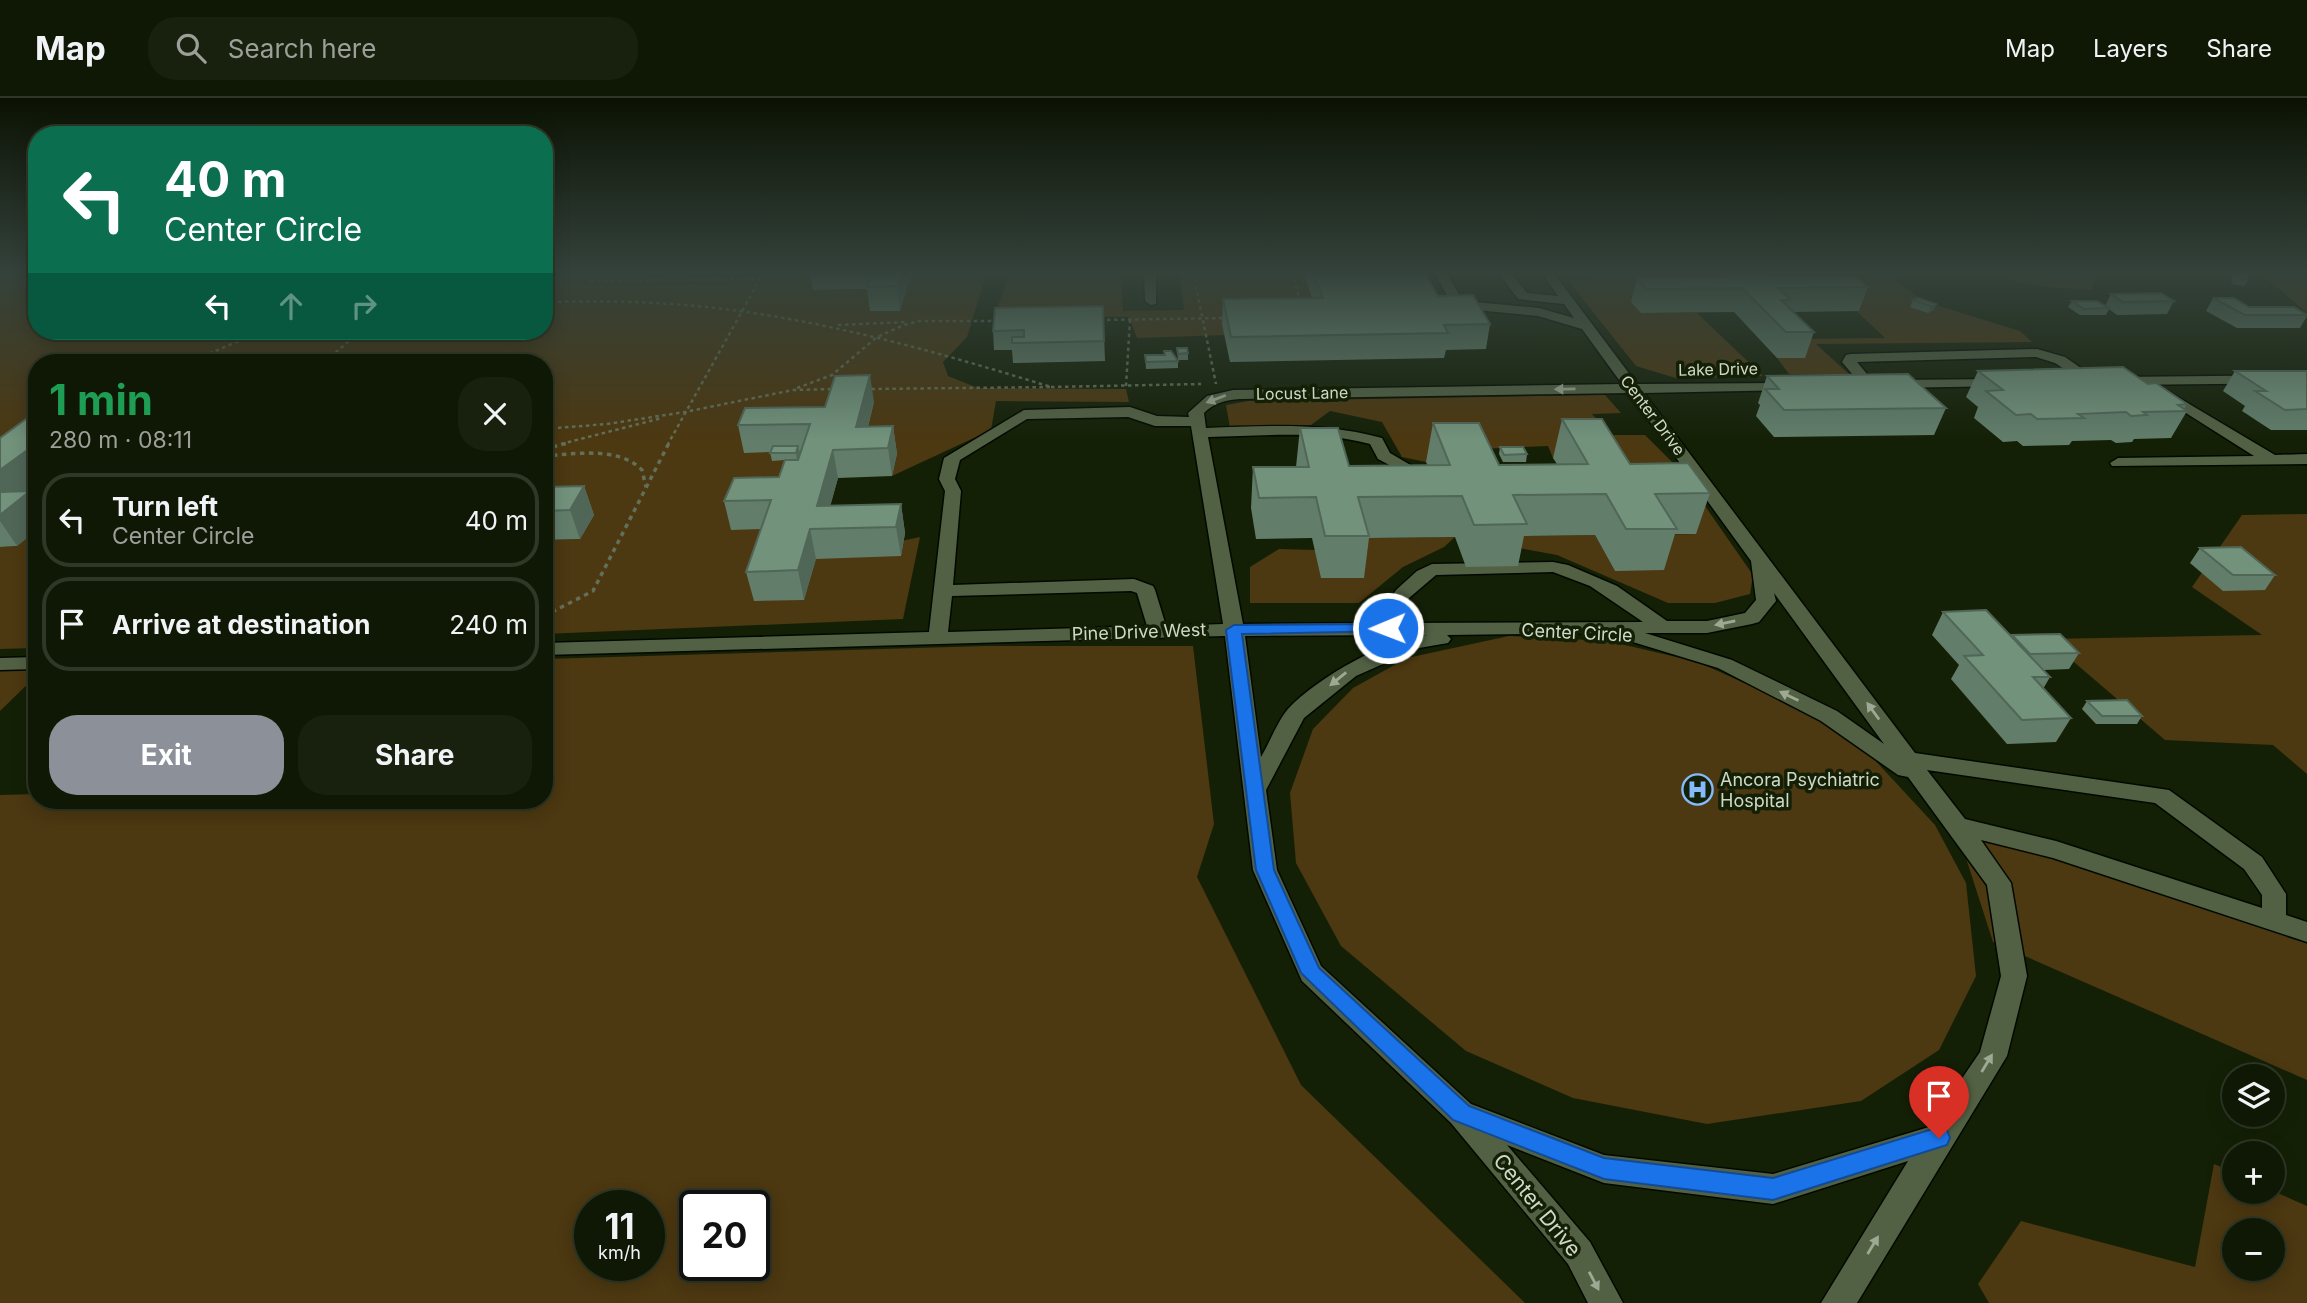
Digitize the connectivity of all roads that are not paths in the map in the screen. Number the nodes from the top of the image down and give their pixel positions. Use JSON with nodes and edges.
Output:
{"nodes":[{"id":1,"x":1589,"y":328,"type":"edge"},
{"id":2,"x":2307,"y":379,"type":"edge"},
{"id":3,"x":2140,"y":381,"type":"junction"},
{"id":4,"x":2067,"y":382,"type":"edge"},
{"id":5,"x":2094,"y":382,"type":"junction"},
{"id":6,"x":2015,"y":383,"type":"edge"},
{"id":7,"x":1842,"y":385,"type":"edge"},
{"id":8,"x":1870,"y":385,"type":"junction"},
{"id":9,"x":1800,"y":386,"type":"edge"},
{"id":10,"x":1633,"y":388,"type":"junction"},
{"id":11,"x":1198,"y":428,"type":"junction"},
{"id":12,"x":2272,"y":460,"type":"junction"},
{"id":13,"x":2307,"y":460,"type":"edge"},
{"id":14,"x":2118,"y":463,"type":"dead end"},
{"id":15,"x":1418,"y":474,"type":"edge"},
{"id":16,"x":1760,"y":559,"type":"junction"},
{"id":17,"x":943,"y":591,"type":"junction"},
{"id":18,"x":1766,"y":601,"type":"junction"},
{"id":19,"x":1797,"y":608,"type":"junction"},
{"id":20,"x":1530,"y":627,"type":"junction"},
{"id":21,"x":1662,"y":627,"type":"junction"},
{"id":22,"x":1388,"y":628,"type":"junction"},
{"id":23,"x":1234,"y":630,"type":"junction"},
{"id":24,"x":1158,"y":632,"type":"junction"},
{"id":25,"x":938,"y":638,"type":"junction"},
{"id":26,"x":553,"y":649,"type":"edge"},
{"id":27,"x":28,"y":663,"type":"edge"},
{"id":28,"x":0,"y":664,"type":"edge"},
{"id":29,"x":1898,"y":758,"type":"junction"},
{"id":30,"x":1254,"y":790,"type":"junction"},
{"id":31,"x":1957,"y":826,"type":"junction"},
{"id":32,"x":2272,"y":921,"type":"junction"},
{"id":33,"x":2307,"y":932,"type":"edge"},
{"id":34,"x":1461,"y":1113,"type":"junction"},
{"id":35,"x":1939,"y":1138,"type":"junction"},
{"id":36,"x":1606,"y":1303,"type":"edge"},
{"id":37,"x":1838,"y":1303,"type":"edge"}],
"edges":[{"from":1,"to":10,"type":"lane","name":"Center Drive"},
{"from":2,"to":3,"type":"lane"},
{"from":3,"to":5,"type":"lane"},
{"from":3,"to":12,"type":"lane"},
{"from":4,"to":5,"type":"lane"},
{"from":5,"to":8,"type":"lane"},
{"from":6,"to":8,"type":"lane"},
{"from":7,"to":8,"type":"lane"},
{"from":9,"to":10,"type":"lane","name":"Lake Drive"},
{"from":10,"to":11,"type":"lane","name":"Locust Lane","one_way":true},
{"from":10,"to":16,"type":"lane","name":"Center Drive"},
{"from":11,"to":15,"type":"lane"},
{"from":11,"to":17,"type":"lane"},
{"from":11,"to":23,"type":"lane"},
{"from":12,"to":13,"type":"lane"},
{"from":12,"to":14,"type":"lane"},
{"from":16,"to":18,"type":"lane"},
{"from":16,"to":19,"type":"lane","name":"Center Circle"},
{"from":17,"to":24,"type":"lane"},
{"from":17,"to":25,"type":"lane"},
{"from":18,"to":19,"type":"lane"},
{"from":18,"to":21,"type":"lane","name":"Pine Drive West","one_way":true},
{"from":29,"to":19,"type":"lane","name":"Center Circle","one_way":true},
{"from":20,"to":21,"type":"lane","name":"Pine Drive West"},
{"from":20,"to":22,"type":"lane","name":"Pine Drive West"},
{"from":29,"to":20,"type":"lane","name":"Center Circle","one_way":true},
{"from":20,"to":30,"type":"lane","name":"Center Circle","one_way":true},
{"from":21,"to":22,"type":"lane"},
{"from":22,"to":23,"type":"lane","name":"Pine Drive West"},
{"from":23,"to":24,"type":"lane","name":"Pine Drive West"},
{"from":23,"to":30,"type":"lane"},
{"from":24,"to":25,"type":"lane","name":"Pine Drive West"},
{"from":25,"to":26,"type":"lane","name":"Pine Drive West"},
{"from":27,"to":28,"type":"lane"},
{"from":29,"to":31,"type":"lane","name":"Center Circle"},
{"from":29,"to":32,"type":"lane"},
{"from":30,"to":34,"type":"lane"},
{"from":31,"to":32,"type":"lane"},
{"from":35,"to":31,"type":"lane","name":"Center Circle","one_way":true},
{"from":32,"to":33,"type":"lane"},
{"from":34,"to":35,"type":"lane"},
{"from":34,"to":36,"type":"lane","name":"Center Drive","one_way":true},
{"from":37,"to":35,"type":"lane","one_way":true}]}
